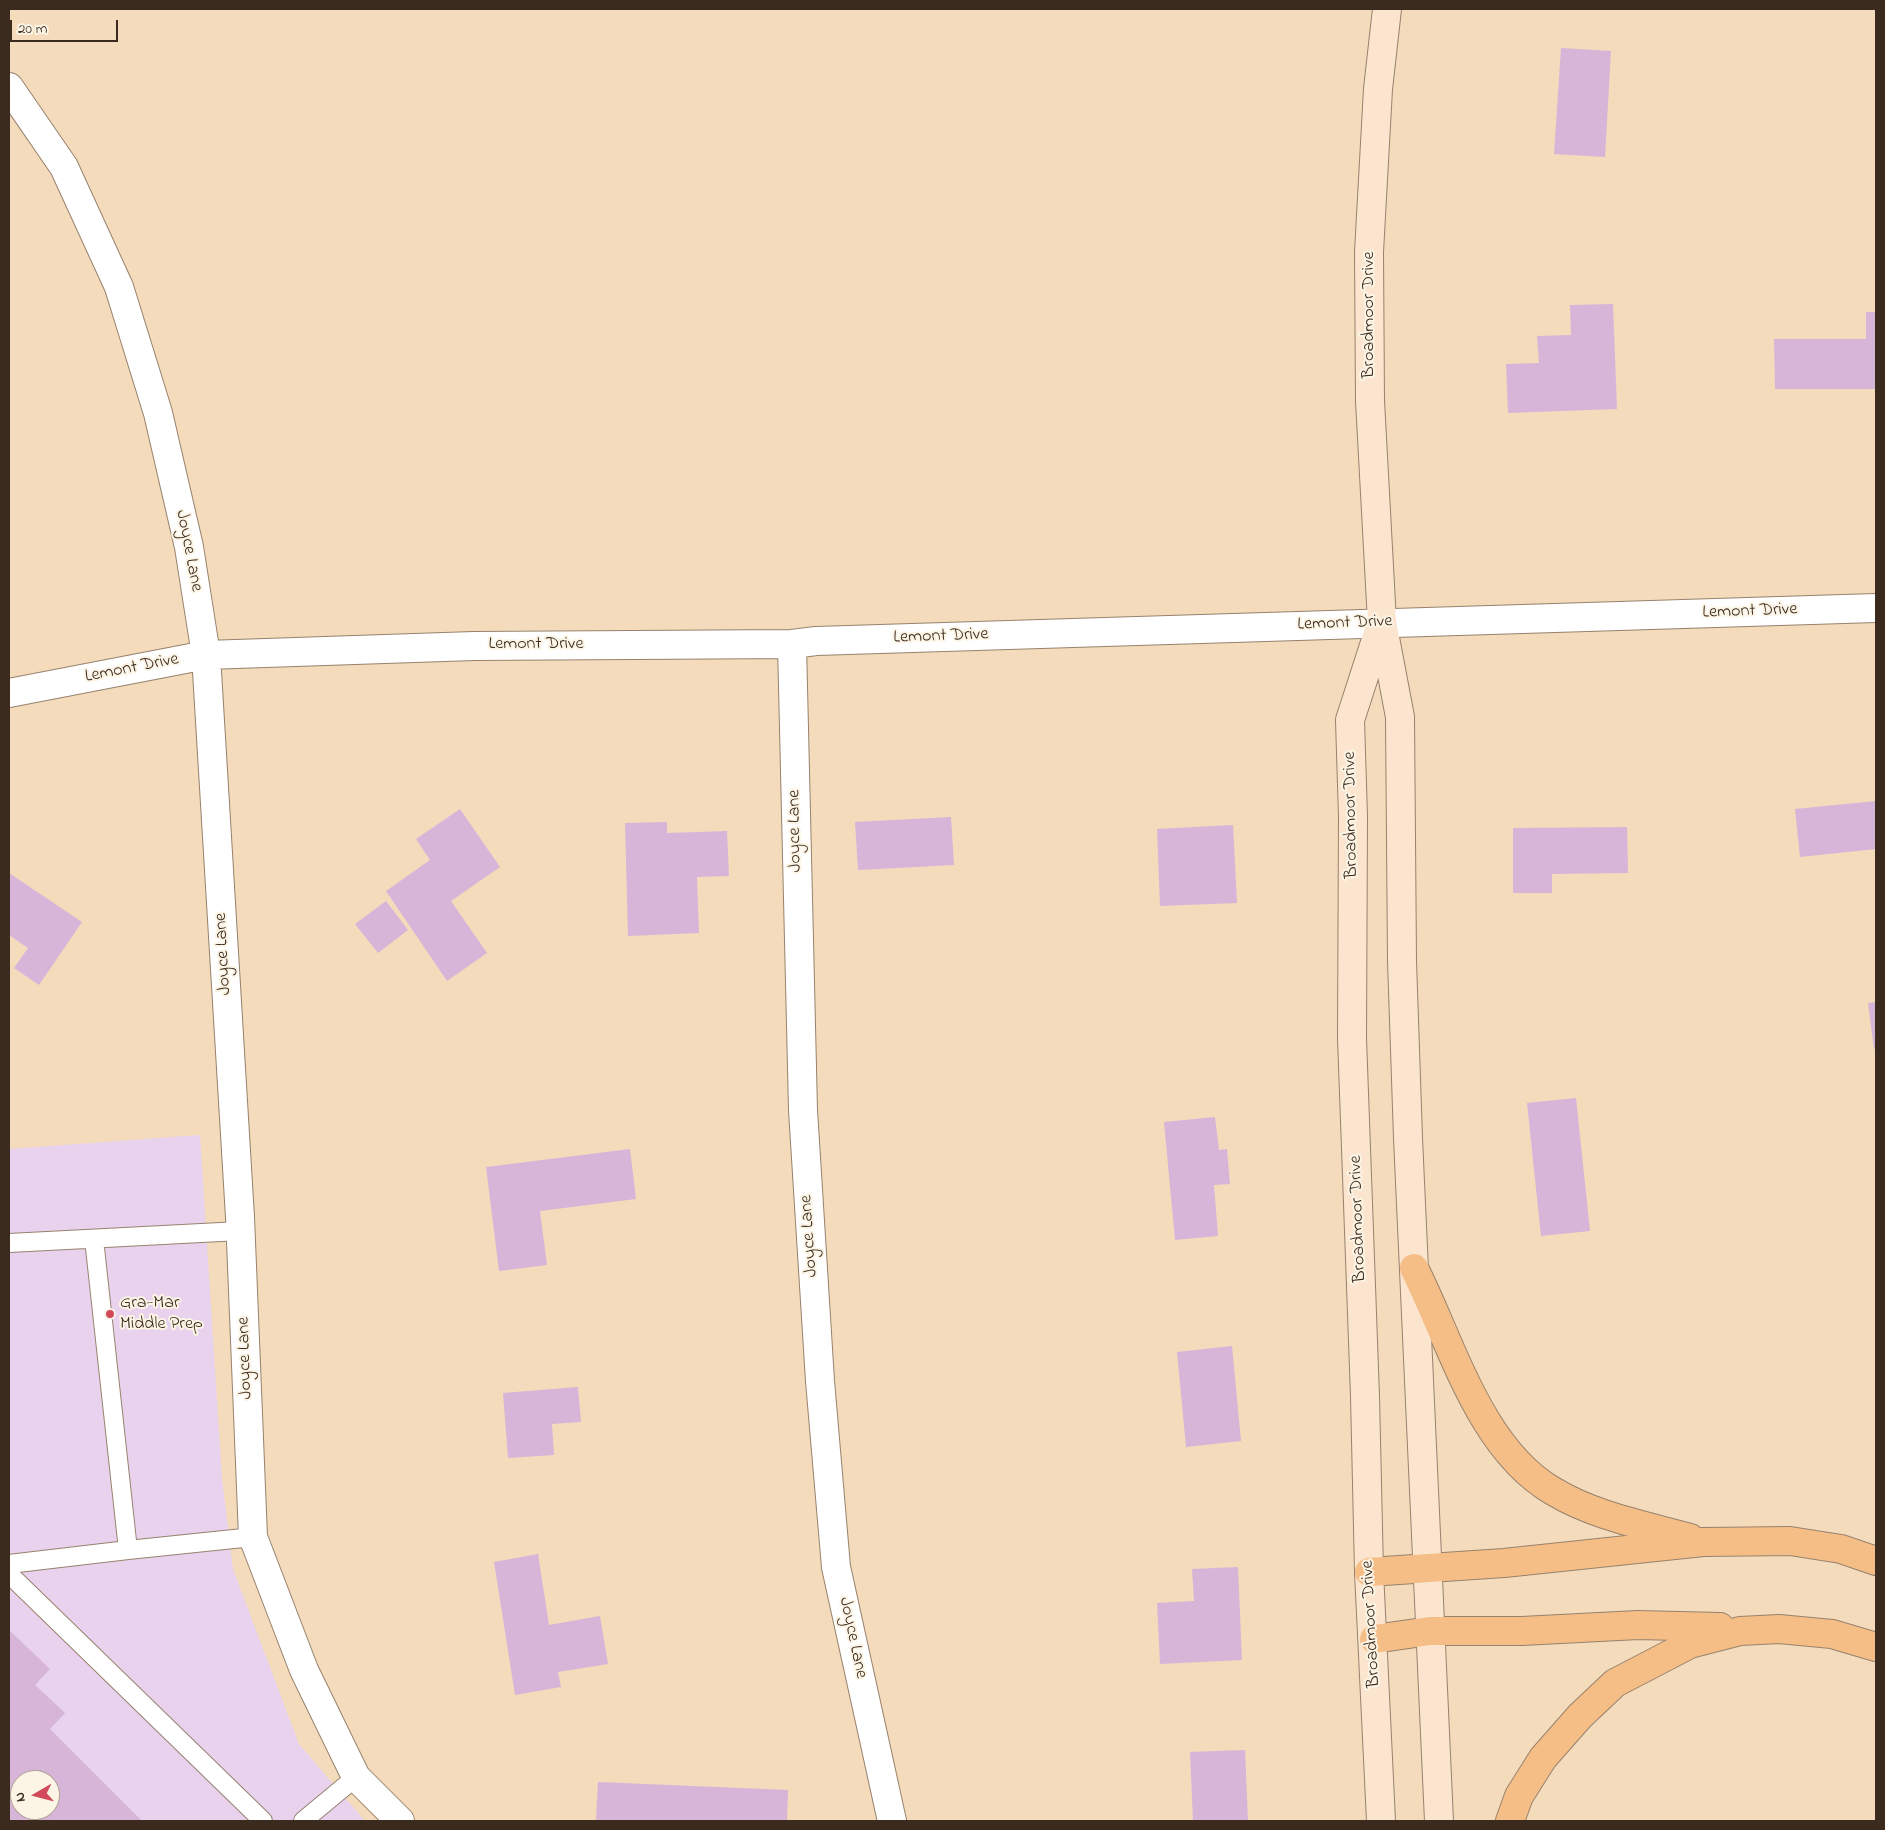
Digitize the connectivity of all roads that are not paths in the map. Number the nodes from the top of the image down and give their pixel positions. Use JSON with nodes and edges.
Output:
{"nodes":[{"id":1,"x":1387,"y":9,"type":"edge"},
{"id":2,"x":9,"y":87,"type":"edge"},
{"id":3,"x":1876,"y":608,"type":"edge"},
{"id":4,"x":1382,"y":622,"type":"junction"},
{"id":5,"x":792,"y":644,"type":"junction"},
{"id":6,"x":206,"y":655,"type":"junction"},
{"id":7,"x":9,"y":693,"type":"edge"},
{"id":8,"x":240,"y":1231,"type":"junction"},
{"id":9,"x":94,"y":1238,"type":"junction"},
{"id":10,"x":9,"y":1243,"type":"edge"},
{"id":11,"x":1414,"y":1268,"type":"junction"},
{"id":12,"x":253,"y":1537,"type":"junction"},
{"id":13,"x":1703,"y":1542,"type":"junction"},
{"id":14,"x":128,"y":1550,"type":"junction"},
{"id":15,"x":1876,"y":1560,"type":"edge"},
{"id":16,"x":9,"y":1564,"type":"edge"},
{"id":17,"x":1426,"y":1567,"type":"junction"},
{"id":18,"x":1369,"y":1572,"type":"junction"},
{"id":19,"x":9,"y":1574,"type":"edge"},
{"id":20,"x":1779,"y":1629,"type":"junction"},
{"id":21,"x":1430,"y":1631,"type":"junction"},
{"id":22,"x":1374,"y":1639,"type":"junction"},
{"id":23,"x":1876,"y":1647,"type":"edge"},
{"id":24,"x":356,"y":1777,"type":"junction"},
{"id":25,"x":263,"y":1821,"type":"edge"},
{"id":26,"x":303,"y":1821,"type":"edge"},
{"id":27,"x":400,"y":1821,"type":"edge"},
{"id":28,"x":892,"y":1821,"type":"edge"},
{"id":29,"x":1380,"y":1821,"type":"edge"},
{"id":30,"x":1439,"y":1821,"type":"edge"},
{"id":31,"x":1510,"y":1821,"type":"edge"}],
"edges":[{"from":1,"to":4,"type":"main road","name":"Broadmoor Drive"},
{"from":2,"to":6,"type":"street","name":"Joyce Lane"},
{"from":3,"to":4,"type":"street","name":"Lemont Drive"},
{"from":4,"to":5,"type":"street","name":"Lemont Drive"},
{"from":4,"to":11,"type":"main road","name":"Broadmoor Drive"},
{"from":4,"to":18,"type":"main road","name":"Broadmoor Drive"},
{"from":5,"to":6,"type":"street","name":"Lemont Drive"},
{"from":5,"to":28,"type":"street","name":"Joyce Lane"},
{"from":6,"to":7,"type":"street","name":"Lemont Drive"},
{"from":6,"to":8,"type":"street","name":"Joyce Lane"},
{"from":8,"to":9,"type":"lane"},
{"from":8,"to":12,"type":"street","name":"Joyce Lane"},
{"from":9,"to":10,"type":"lane"},
{"from":9,"to":14,"type":"lane"},
{"from":11,"to":13,"type":"highway"},
{"from":11,"to":17,"type":"main road","name":"Broadmoor Drive"},
{"from":12,"to":14,"type":"lane"},
{"from":12,"to":24,"type":"street","name":"Joyce Lane"},
{"from":13,"to":15,"type":"highway"},
{"from":13,"to":17,"type":"highway"},
{"from":14,"to":16,"type":"lane"},
{"from":17,"to":18,"type":"highway"},
{"from":17,"to":21,"type":"main road","name":"Broadmoor Drive"},
{"from":18,"to":22,"type":"main road","name":"Broadmoor Drive"},
{"from":19,"to":25,"type":"lane"},
{"from":20,"to":21,"type":"highway"},
{"from":20,"to":23,"type":"highway"},
{"from":20,"to":31,"type":"highway"},
{"from":21,"to":22,"type":"highway"},
{"from":21,"to":30,"type":"main road","name":"Broadmoor Drive"},
{"from":22,"to":29,"type":"main road","name":"Broadmoor Drive"},
{"from":24,"to":26,"type":"lane"},
{"from":24,"to":27,"type":"street","name":"Joyce Lane"}]}
